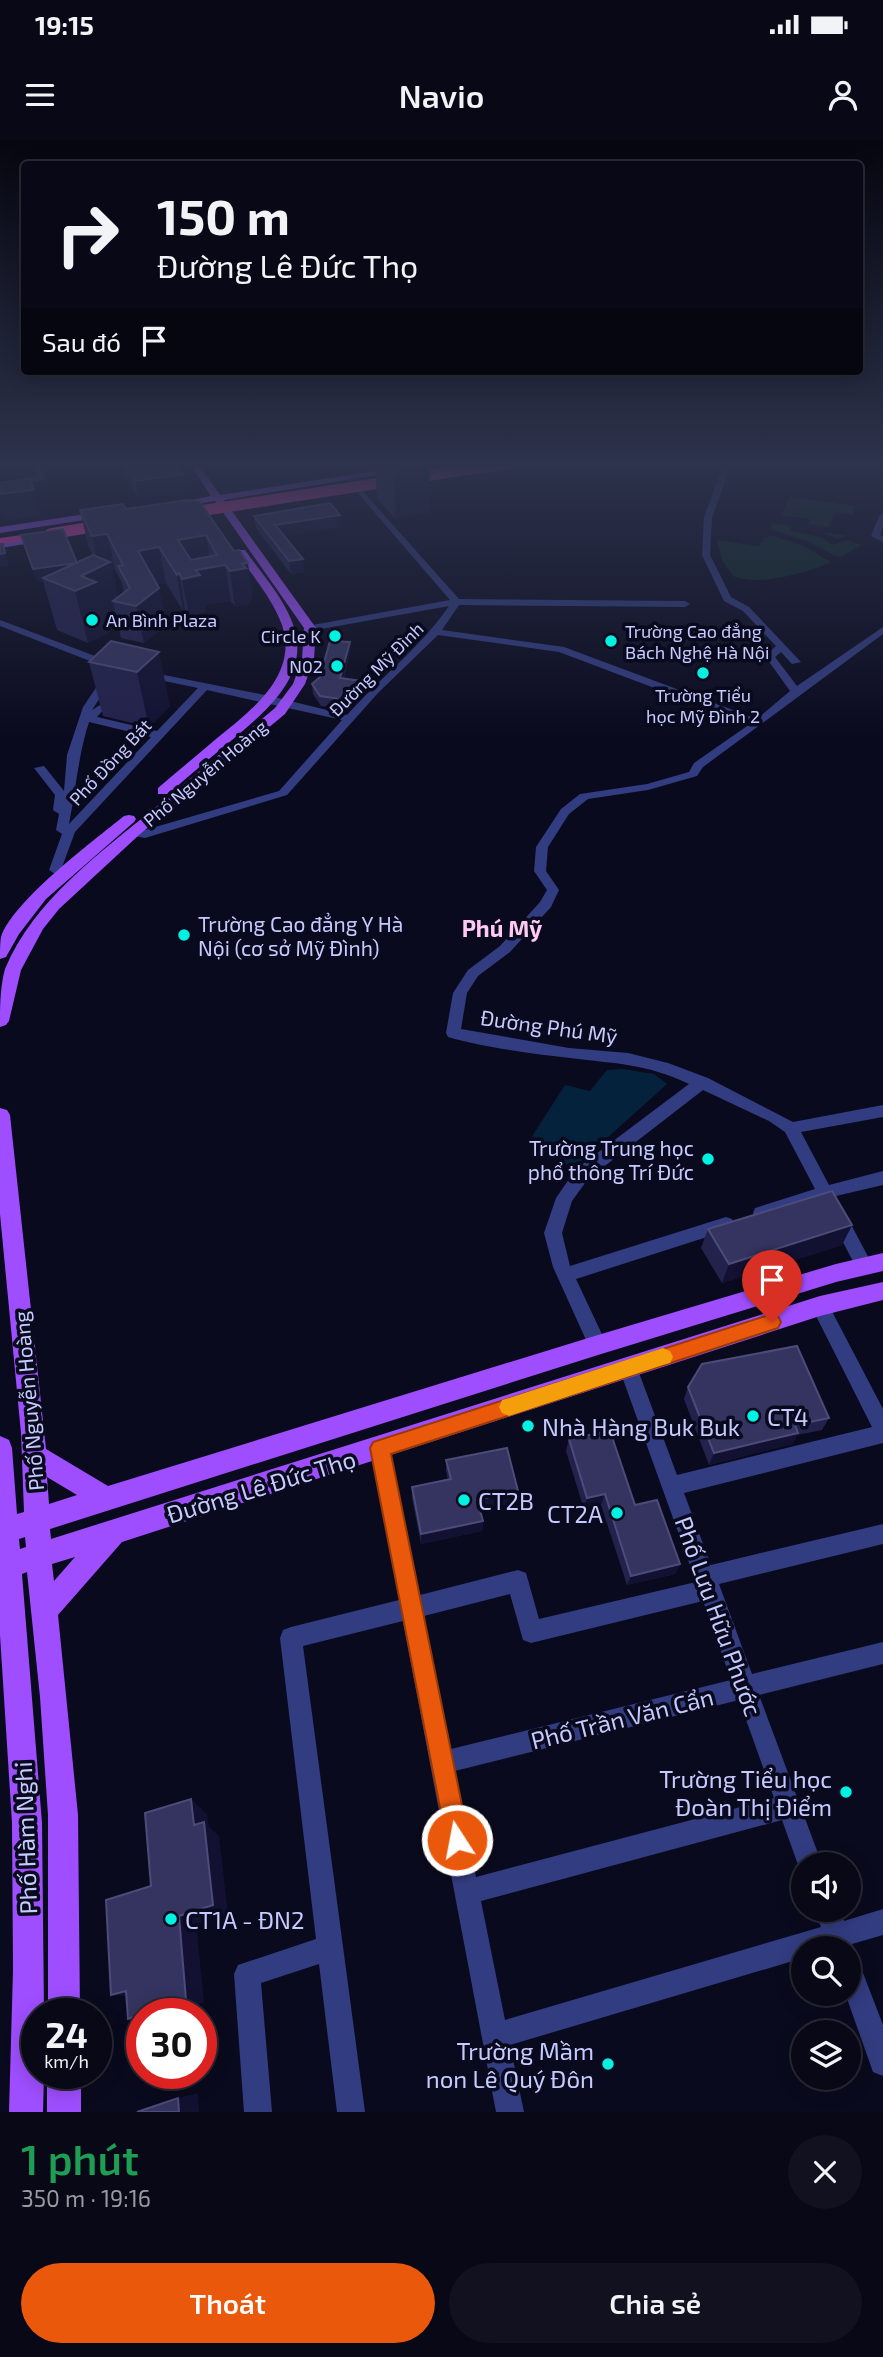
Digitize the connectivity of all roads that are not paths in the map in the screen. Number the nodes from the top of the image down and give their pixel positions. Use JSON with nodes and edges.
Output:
{"nodes":[{"id":1,"x":246,"y":555,"type":"edge"},
{"id":2,"x":252,"y":555,"type":"edge"},
{"id":3,"x":416,"y":555,"type":"edge"},
{"id":4,"x":706,"y":555,"type":"edge"},
{"id":5,"x":456,"y":602,"type":"junction"},
{"id":6,"x":685,"y":604,"type":"dead end"},
{"id":7,"x":0,"y":623,"type":"edge"},
{"id":8,"x":310,"y":628,"type":"junction"},
{"id":9,"x":436,"y":632,"type":"junction"},
{"id":10,"x":882,"y":632,"type":"edge"},
{"id":11,"x":781,"y":647,"type":"junction"},
{"id":12,"x":796,"y":662,"type":"dead end"},
{"id":13,"x":129,"y":671,"type":"junction"},
{"id":14,"x":204,"y":687,"type":"junction"},
{"id":15,"x":796,"y":692,"type":"junction"},
{"id":16,"x":113,"y":696,"type":"edge"},
{"id":17,"x":170,"y":699,"type":"dead end"},
{"id":18,"x":278,"y":701,"type":"junction"},
{"id":19,"x":349,"y":719,"type":"junction"},
{"id":20,"x":758,"y":723,"type":"junction"},
{"id":21,"x":155,"y":735,"type":"junction"},
{"id":22,"x":40,"y":768,"type":"dead end"},
{"id":23,"x":134,"y":832,"type":"junction"},
{"id":24,"x":55,"y":870,"type":"dead end"},
{"id":25,"x":0,"y":953,"type":"edge"},
{"id":26,"x":0,"y":1021,"type":"edge"},
{"id":27,"x":704,"y":1082,"type":"junction"},
{"id":28,"x":883,"y":1111,"type":"edge"},
{"id":29,"x":0,"y":1115,"type":"edge"},
{"id":30,"x":791,"y":1128,"type":"junction"},
{"id":31,"x":883,"y":1178,"type":"edge"},
{"id":32,"x":826,"y":1192,"type":"junction"},
{"id":33,"x":4,"y":1198,"type":"edge"},
{"id":34,"x":874,"y":1264,"type":"edge"},
{"id":35,"x":566,"y":1275,"type":"junction"},
{"id":36,"x":883,"y":1291,"type":"edge"},
{"id":37,"x":820,"y":1306,"type":"junction"},
{"id":38,"x":598,"y":1345,"type":"junction"},
{"id":39,"x":628,"y":1368,"type":"junction"},
{"id":40,"x":883,"y":1432,"type":"edge"},
{"id":41,"x":380,"y":1448,"type":"junction"},
{"id":42,"x":35,"y":1456,"type":"junction"},
{"id":43,"x":0,"y":1459,"type":"edge"},
{"id":44,"x":672,"y":1486,"type":"junction"},
{"id":45,"x":106,"y":1499,"type":"junction"},
{"id":46,"x":38,"y":1521,"type":"junction"},
{"id":47,"x":3,"y":1531,"type":"edge"},
{"id":48,"x":113,"y":1532,"type":"junction"},
{"id":49,"x":883,"y":1534,"type":"edge"},
{"id":50,"x":39,"y":1555,"type":"junction"},
{"id":51,"x":4,"y":1567,"type":"edge"},
{"id":52,"x":708,"y":1583,"type":"junction"},
{"id":53,"x":412,"y":1605,"type":"junction"},
{"id":54,"x":45,"y":1610,"type":"junction"},
{"id":55,"x":6,"y":1630,"type":"edge"},
{"id":56,"x":883,"y":1653,"type":"edge"},
{"id":57,"x":746,"y":1687,"type":"junction"},
{"id":58,"x":442,"y":1763,"type":"junction"},
{"id":59,"x":789,"y":1806,"type":"junction"},
{"id":60,"x":806,"y":1852,"type":"edge"},
{"id":61,"x":466,"y":1892,"type":"junction"},
{"id":62,"x":883,"y":1922,"type":"edge"},
{"id":63,"x":852,"y":1936,"type":"edge"},
{"id":64,"x":330,"y":1948,"type":"junction"},
{"id":65,"x":791,"y":1955,"type":"edge"},
{"id":66,"x":31,"y":1998,"type":"edge"},
{"id":67,"x":64,"y":1998,"type":"edge"},
{"id":68,"x":861,"y":2002,"type":"edge"},
{"id":69,"x":495,"y":2036,"type":"junction"},
{"id":70,"x":883,"y":2062,"type":"edge"},
{"id":71,"x":28,"y":2089,"type":"edge"},
{"id":72,"x":64,"y":2089,"type":"edge"},
{"id":73,"x":26,"y":2112,"type":"edge"},
{"id":74,"x":64,"y":2112,"type":"edge"},
{"id":75,"x":258,"y":2112,"type":"edge"},
{"id":76,"x":351,"y":2112,"type":"edge"},
{"id":77,"x":510,"y":2112,"type":"edge"}],
"edges":[{"from":1,"to":18,"type":"main road","name":"Phố Nguyễn Hoàng"},
{"from":2,"to":8,"type":"main road"},
{"from":3,"to":5,"type":"street"},
{"from":4,"to":11,"type":"street"},
{"from":5,"to":6,"type":"street"},
{"from":5,"to":8,"type":"street"},
{"from":5,"to":9,"type":"street"},
{"from":7,"to":13,"type":"street"},
{"from":8,"to":18,"type":"main road","name":"Phố Nguyễn Hoàng"},
{"from":9,"to":19,"type":"street","name":"Đường Mỹ Đình"},
{"from":9,"to":20,"type":"street","name":"Đường Mỹ Đình"},
{"from":10,"to":15,"type":"street"},
{"from":11,"to":12,"type":"street"},
{"from":11,"to":15,"type":"street"},
{"from":13,"to":14,"type":"street"},
{"from":13,"to":18,"type":"street"},
{"from":13,"to":22,"type":"street"},
{"from":14,"to":18,"type":"street"},
{"from":14,"to":21,"type":"street","name":"Phố Đồng Bát"},
{"from":15,"to":20,"type":"street"},
{"from":16,"to":21,"type":"street"},
{"from":17,"to":21,"type":"street"},
{"from":18,"to":19,"type":"street"},
{"from":18,"to":23,"type":"main road","name":"Phố Nguyễn Hoàng"},
{"from":18,"to":25,"type":"main road","name":"Phố Nguyễn Hoàng"},
{"from":19,"to":23,"type":"street","name":"Đường Mỹ Đình"},
{"from":20,"to":27,"type":"street","name":"Đường Phú Mỹ"},
{"from":21,"to":24,"type":"street","name":"Phố Đồng Bát"},
{"from":23,"to":26,"type":"main road","name":"Phố Nguyễn Hoàng"},
{"from":27,"to":30,"type":"street","name":"Đường Phú Mỹ"},
{"from":27,"to":35,"type":"street"},
{"from":28,"to":30,"type":"street"},
{"from":29,"to":33,"type":"main road","name":"Phố Nguyễn Hoàng"},
{"from":30,"to":32,"type":"street"},
{"from":31,"to":32,"type":"street"},
{"from":32,"to":34,"type":"street"},
{"from":32,"to":35,"type":"street"},
{"from":33,"to":42,"type":"main road","name":"Phố Nguyễn Hoàng"},
{"from":34,"to":38,"type":"main road","name":"Đường Lê Đức Thọ"},
{"from":35,"to":38,"type":"street"},
{"from":36,"to":37,"type":"main road","name":"Đường Lê Đức Thọ"},
{"from":37,"to":39,"type":"main road","name":"Đường Lê Đức Thọ"},
{"from":37,"to":40,"type":"street"},
{"from":38,"to":45,"type":"main road","name":"Đường Lê Đức Thọ"},
{"from":39,"to":41,"type":"main road","name":"Đường Lê Đức Thọ"},
{"from":39,"to":44,"type":"street","name":"Phố Lưu Hữu Phước"},
{"from":40,"to":44,"type":"street"},
{"from":41,"to":48,"type":"main road","name":"Đường Lê Đức Thọ"},
{"from":41,"to":53,"type":"street"},
{"from":42,"to":45,"type":"main road"},
{"from":42,"to":46,"type":"main road","name":"Phố Nguyễn Hoàng"},
{"from":43,"to":47,"type":"main road","name":"Phố Nguyễn Hoàng"},
{"from":44,"to":52,"type":"street","name":"Phố Lưu Hữu Phước"},
{"from":45,"to":46,"type":"main road","name":"Đường Lê Đức Thọ"},
{"from":46,"to":47,"type":"main road","name":"Đường Lê Đức Thọ"},
{"from":46,"to":50,"type":"main road","name":"Phố Nguyễn Hoàng"},
{"from":47,"to":51,"type":"main road","name":"Phố Nguyễn Hoàng"},
{"from":48,"to":50,"type":"main road","name":"Đường Lê Đức Thọ"},
{"from":48,"to":54,"type":"main road"},
{"from":49,"to":52,"type":"street"},
{"from":50,"to":51,"type":"main road","name":"Đường Lê Đức Thọ"},
{"from":50,"to":54,"type":"main road","name":"Phố Hàm Nghi"},
{"from":51,"to":55,"type":"main road","name":"Phố Hàm Nghi"},
{"from":52,"to":53,"type":"street"},
{"from":52,"to":57,"type":"street","name":"Phố Lưu Hữu Phước"},
{"from":53,"to":58,"type":"street"},
{"from":53,"to":64,"type":"street"},
{"from":54,"to":67,"type":"main road","name":"Phố Hàm Nghi"},
{"from":55,"to":66,"type":"main road","name":"Phố Hàm Nghi"},
{"from":56,"to":57,"type":"street","name":"Phố Trần Văn Cẩn"},
{"from":57,"to":58,"type":"street","name":"Phố Trần Văn Cẩn"},
{"from":57,"to":59,"type":"street","name":"Phố Lưu Hữu Phước"},
{"from":58,"to":61,"type":"street"},
{"from":59,"to":60,"type":"street","name":"Phố Lưu Hữu Phước"},
{"from":59,"to":61,"type":"street"},
{"from":61,"to":69,"type":"street"},
{"from":62,"to":63,"type":"street"},
{"from":64,"to":75,"type":"street"},
{"from":64,"to":76,"type":"street"},
{"from":65,"to":69,"type":"street"},
{"from":68,"to":70,"type":"street"},
{"from":69,"to":77,"type":"street"},
{"from":71,"to":73,"type":"main road","name":"Phố Hàm Nghi"},
{"from":72,"to":74,"type":"main road"}]}
